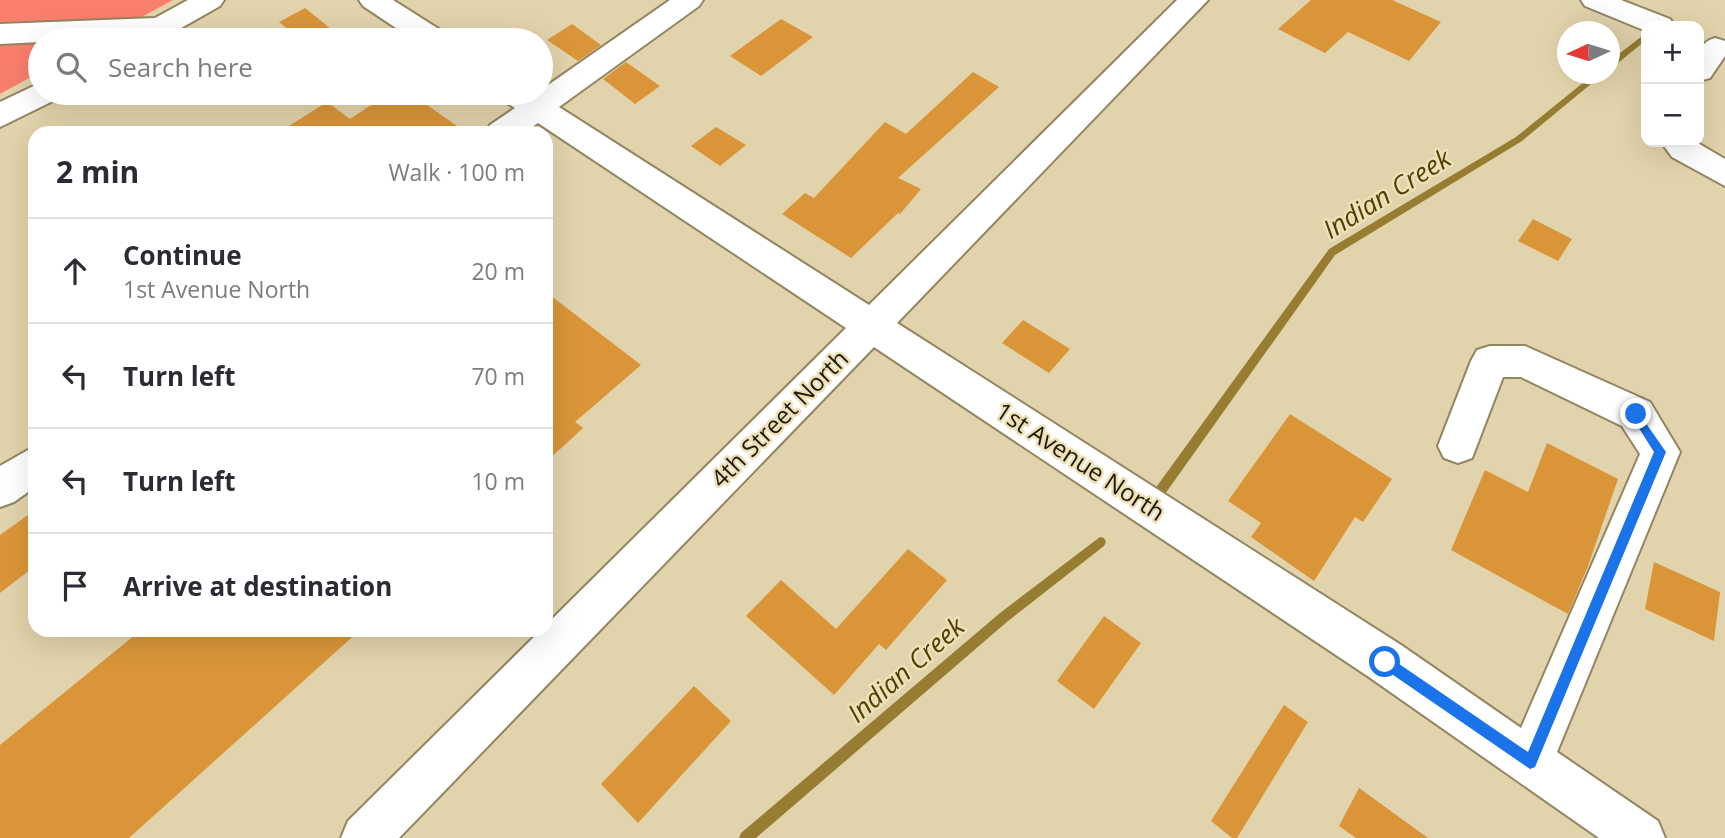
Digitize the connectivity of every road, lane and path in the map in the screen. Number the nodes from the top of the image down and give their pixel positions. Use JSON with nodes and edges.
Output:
{"nodes":[{"id":1,"x":210,"y":0,"type":"edge"},
{"id":2,"x":373,"y":0,"type":"edge"},
{"id":3,"x":689,"y":0,"type":"edge"},
{"id":4,"x":1195,"y":0,"type":"edge"},
{"id":5,"x":1595,"y":0,"type":"edge"},
{"id":6,"x":1648,"y":21,"type":"edge"},
{"id":7,"x":159,"y":28,"type":"edge"},
{"id":8,"x":416,"y":28,"type":"edge"},
{"id":9,"x":0,"y":34,"type":"edge"},
{"id":10,"x":28,"y":34,"type":"edge"},
{"id":11,"x":553,"y":83,"type":"edge"},
{"id":12,"x":28,"y":101,"type":"edge"},
{"id":13,"x":522,"y":105,"type":"edge"},
{"id":14,"x":534,"y":105,"type":"edge"},
{"id":15,"x":0,"y":116,"type":"edge"},
{"id":16,"x":506,"y":126,"type":"edge"},
{"id":17,"x":1681,"y":147,"type":"edge"},
{"id":18,"x":1725,"y":174,"type":"edge"},
{"id":19,"x":872,"y":326,"type":"junction"},
{"id":20,"x":1458,"y":446,"type":"dead end"},
{"id":21,"x":28,"y":469,"type":"edge"},
{"id":22,"x":0,"y":489,"type":"edge"},
{"id":23,"x":1530,"y":762,"type":"junction"},
{"id":24,"x":365,"y":838,"type":"edge"},
{"id":25,"x":1641,"y":838,"type":"edge"}],
"edges":[{"from":1,"to":7,"type":"street"},
{"from":2,"to":8,"type":"street"},
{"from":3,"to":11,"type":"street"},
{"from":4,"to":19,"type":"street","name":"4th Street North"},
{"from":5,"to":6,"type":"street"},
{"from":9,"to":10,"type":"street"},
{"from":12,"to":15,"type":"street"},
{"from":13,"to":16,"type":"street"},
{"from":14,"to":19,"type":"street","name":"1st Avenue North"},
{"from":17,"to":18,"type":"street"},
{"from":19,"to":23,"type":"street","name":"1st Avenue North"},
{"from":19,"to":24,"type":"street","name":"4th Street North"},
{"from":20,"to":23,"type":"street"},
{"from":21,"to":22,"type":"street"},
{"from":23,"to":25,"type":"street","name":"1st Avenue North"}]}
